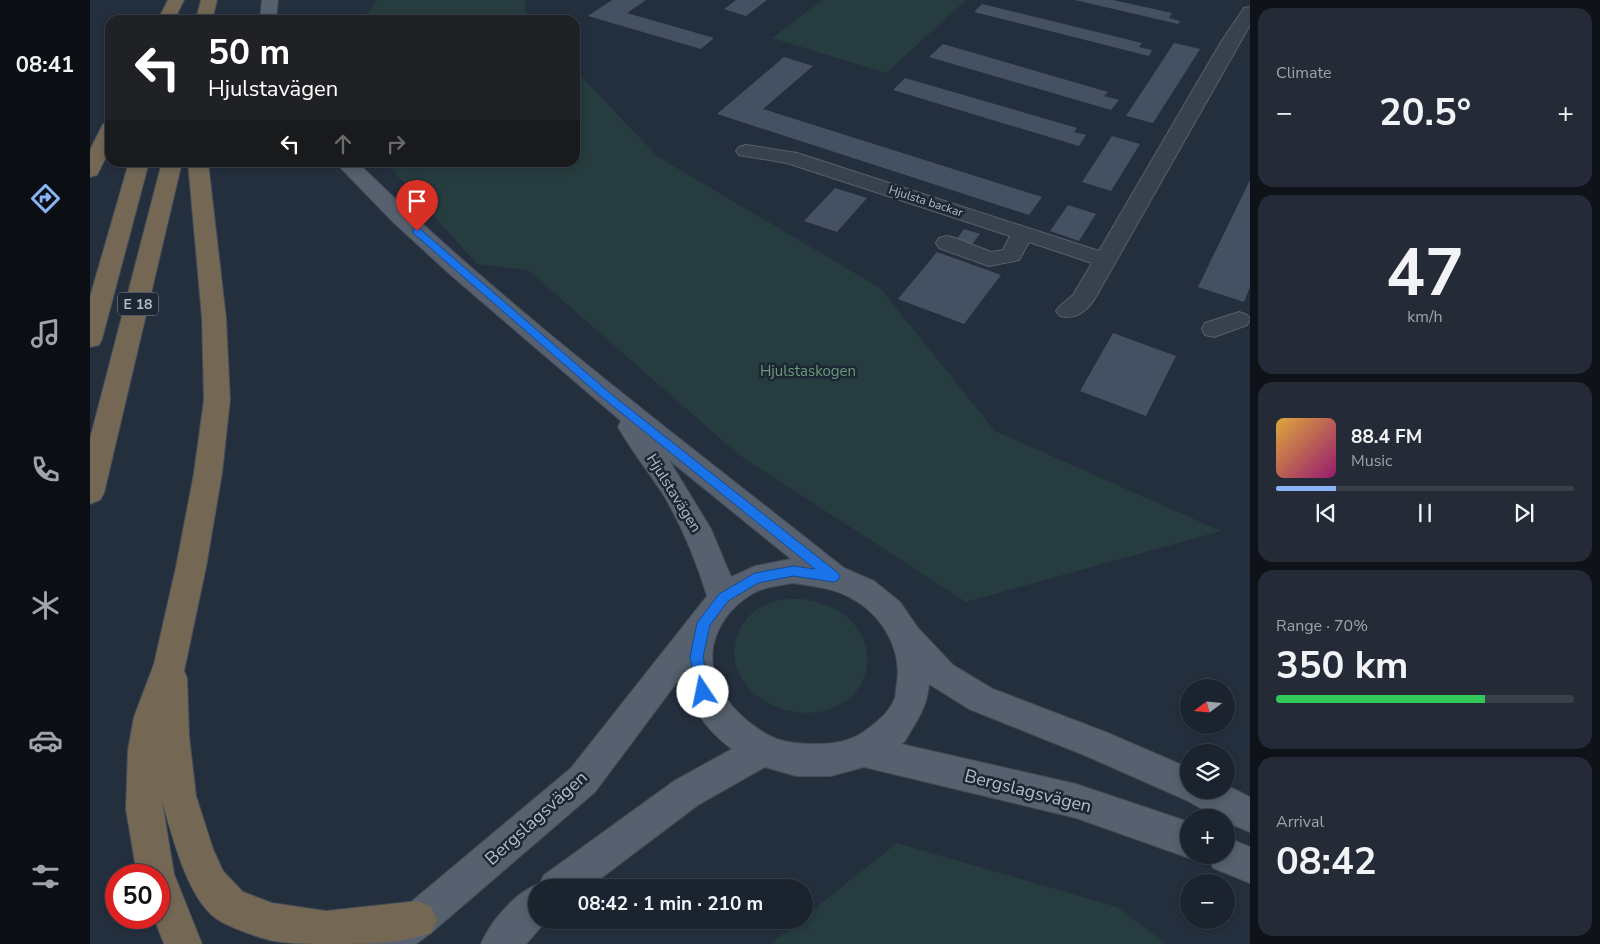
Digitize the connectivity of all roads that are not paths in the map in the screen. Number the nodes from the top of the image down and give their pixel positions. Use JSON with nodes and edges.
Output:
{"nodes":[{"id":1,"x":176,"y":0,"type":"edge"},
{"id":2,"x":181,"y":0,"type":"edge"},
{"id":3,"x":209,"y":0,"type":"edge"},
{"id":4,"x":270,"y":0,"type":"edge"},
{"id":5,"x":1250,"y":12,"type":"edge"},
{"id":6,"x":168,"y":15,"type":"edge"},
{"id":7,"x":177,"y":15,"type":"edge"},
{"id":8,"x":205,"y":15,"type":"edge"},
{"id":9,"x":268,"y":15,"type":"edge"},
{"id":10,"x":105,"y":139,"type":"edge"},
{"id":11,"x":746,"y":151,"type":"dead end"},
{"id":12,"x":138,"y":167,"type":"edge"},
{"id":13,"x":171,"y":167,"type":"edge"},
{"id":14,"x":199,"y":167,"type":"edge"},
{"id":15,"x":350,"y":167,"type":"edge"},
{"id":16,"x":90,"y":171,"type":"edge"},
{"id":17,"x":1023,"y":233,"type":"junction"},
{"id":18,"x":947,"y":243,"type":"dead end"},
{"id":19,"x":1105,"y":260,"type":"junction"},
{"id":20,"x":1068,"y":311,"type":"dead end"},
{"id":21,"x":1239,"y":320,"type":"dead end"},
{"id":22,"x":1214,"y":329,"type":"dead end"},
{"id":23,"x":90,"y":339,"type":"edge"},
{"id":24,"x":607,"y":396,"type":"junction"},
{"id":25,"x":90,"y":493,"type":"edge"},
{"id":26,"x":834,"y":577,"type":"junction"},
{"id":27,"x":714,"y":610,"type":"junction"},
{"id":28,"x":907,"y":637,"type":"junction"},
{"id":29,"x":170,"y":664,"type":"junction"},
{"id":30,"x":762,"y":750,"type":"junction"},
{"id":31,"x":864,"y":751,"type":"junction"},
{"id":32,"x":1180,"y":781,"type":"edge"},
{"id":33,"x":1217,"y":799,"type":"edge"},
{"id":34,"x":1250,"y":815,"type":"edge"},
{"id":35,"x":1180,"y":837,"type":"edge"},
{"id":36,"x":1235,"y":859,"type":"edge"},
{"id":37,"x":154,"y":864,"type":"edge"},
{"id":38,"x":1250,"y":865,"type":"edge"},
{"id":39,"x":569,"y":879,"type":"edge"},
{"id":40,"x":170,"y":910,"type":"edge"},
{"id":41,"x":528,"y":913,"type":"edge"},
{"id":42,"x":418,"y":920,"type":"junction"},
{"id":43,"x":183,"y":944,"type":"edge"},
{"id":44,"x":382,"y":944,"type":"edge"},
{"id":45,"x":500,"y":944,"type":"edge"}],
"edges":[{"from":1,"to":6,"type":"highway"},
{"from":2,"to":7,"type":"highway"},
{"from":3,"to":8,"type":"highway"},
{"from":4,"to":9,"type":"main road"},
{"from":5,"to":19,"type":"street"},
{"from":10,"to":16,"type":"highway"},
{"from":11,"to":17,"type":"street","name":"Hjulsta backar"},
{"from":12,"to":23,"type":"highway","number":"E 18"},
{"from":13,"to":25,"type":"highway","number":"E 18"},
{"from":14,"to":29,"type":"highway"},
{"from":15,"to":24,"type":"main road","name":"Hjulstavägen"},
{"from":17,"to":18,"type":"street"},
{"from":17,"to":19,"type":"street","name":"Hjulsta backar"},
{"from":19,"to":20,"type":"street"},
{"from":21,"to":22,"type":"street"},
{"from":24,"to":26,"type":"main road","name":"Hjulstavägen"},
{"from":24,"to":27,"type":"main road","name":"Hjulstavägen"},
{"from":26,"to":27,"type":"main road","name":"Bergslagsvägen"},
{"from":26,"to":28,"type":"main road","name":"Bergslagsvägen"},
{"from":27,"to":30,"type":"main road","name":"Bergslagsvägen"},
{"from":27,"to":42,"type":"main road","name":"Bergslagsvägen"},
{"from":28,"to":31,"type":"main road","name":"Bergslagsvägen"},
{"from":28,"to":32,"type":"main road","name":"Bergslagsvägen"},
{"from":29,"to":37,"type":"highway"},
{"from":29,"to":42,"type":"highway"},
{"from":30,"to":31,"type":"main road","name":"Bergslagsvägen"},
{"from":30,"to":39,"type":"main road"},
{"from":31,"to":35,"type":"main road","name":"Bergslagsvägen"},
{"from":33,"to":34,"type":"main road"},
{"from":36,"to":38,"type":"main road"},
{"from":40,"to":43,"type":"highway"},
{"from":41,"to":45,"type":"main road"},
{"from":42,"to":44,"type":"main road","name":"Bergslagsvägen"}]}
